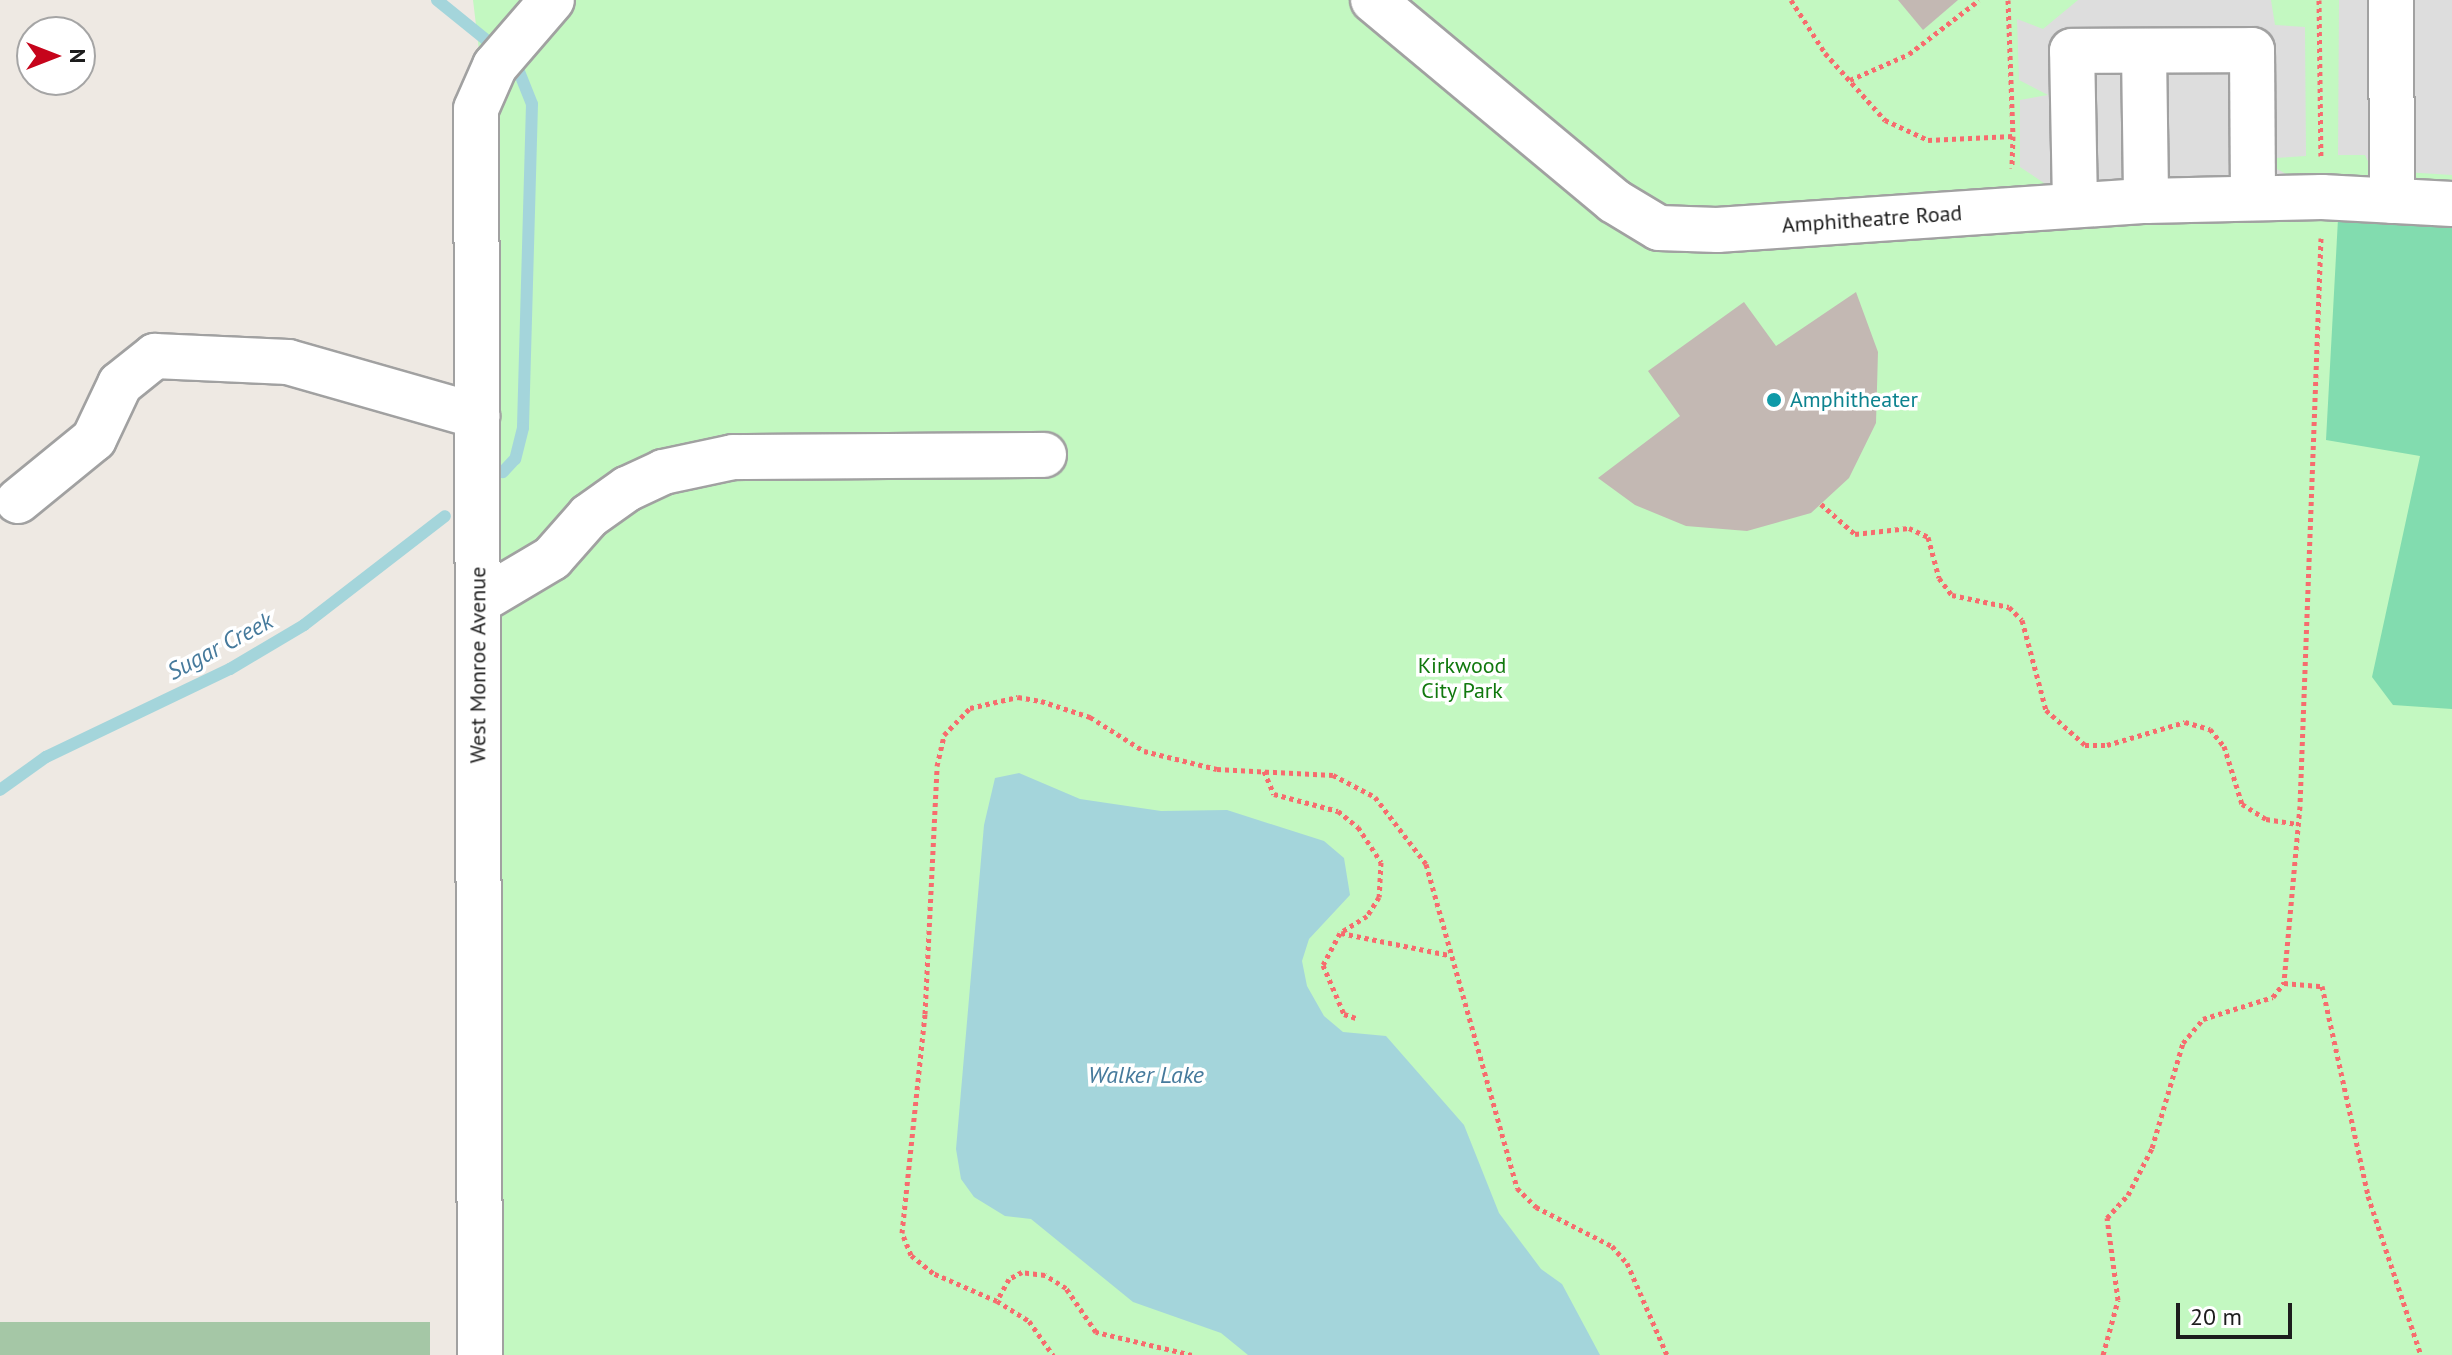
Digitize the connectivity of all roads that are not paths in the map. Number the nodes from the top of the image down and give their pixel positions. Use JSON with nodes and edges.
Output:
{"nodes":[{"id":1,"x":552,"y":0,"type":"edge"},
{"id":2,"x":1373,"y":0,"type":"edge"},
{"id":3,"x":2391,"y":0,"type":"edge"},
{"id":4,"x":2144,"y":51,"type":"junction"},
{"id":5,"x":2253,"y":198,"type":"junction"},
{"id":6,"x":2146,"y":201,"type":"junction"},
{"id":7,"x":2392,"y":201,"type":"junction"},
{"id":8,"x":2075,"y":204,"type":"junction"},
{"id":9,"x":2452,"y":204,"type":"edge"},
{"id":10,"x":477,"y":416,"type":"junction"},
{"id":11,"x":1044,"y":455,"type":"dead end"},
{"id":12,"x":18,"y":501,"type":"dead end"},
{"id":13,"x":478,"y":602,"type":"junction"},
{"id":14,"x":480,"y":1355,"type":"edge"}],
"edges":[{"from":1,"to":10,"type":"street","name":"West Monroe Avenue"},
{"from":2,"to":8,"type":"street","name":"Amphitheatre Road"},
{"from":3,"to":7,"type":"street"},
{"from":4,"to":5,"type":"street"},
{"from":4,"to":6,"type":"street"},
{"from":4,"to":8,"type":"street"},
{"from":5,"to":6,"type":"street","name":"Amphitheatre Road"},
{"from":5,"to":7,"type":"street","name":"Amphitheatre Road"},
{"from":6,"to":8,"type":"street","name":"Amphitheatre Road"},
{"from":7,"to":9,"type":"street","name":"Amphitheatre Road"},
{"from":10,"to":12,"type":"street"},
{"from":10,"to":13,"type":"street","name":"West Monroe Avenue"},
{"from":11,"to":13,"type":"street"},
{"from":13,"to":14,"type":"street","name":"West Monroe Avenue"}]}
